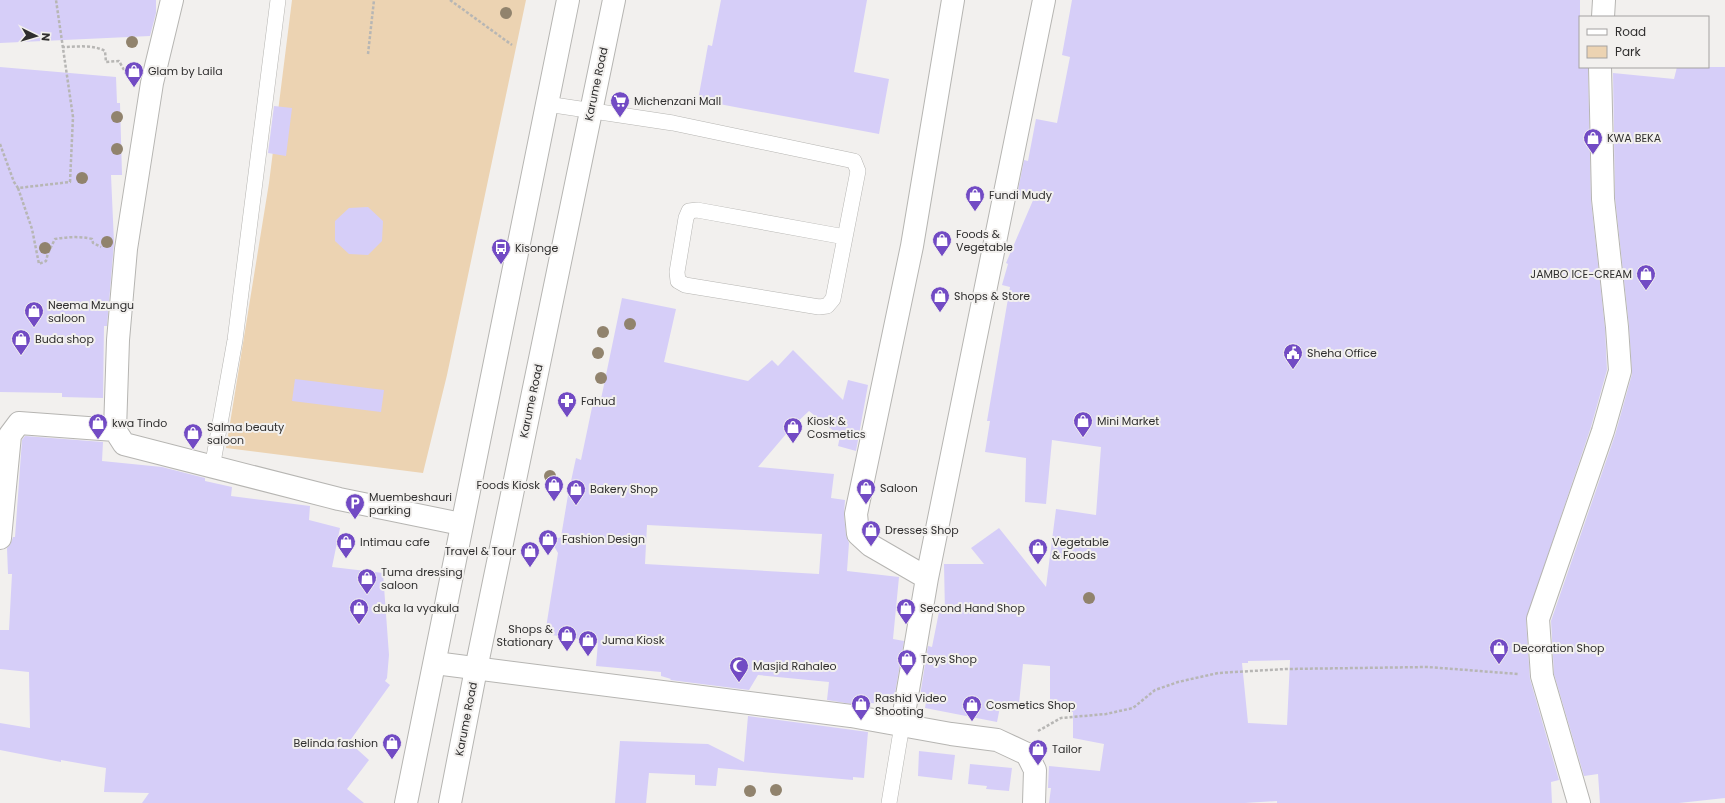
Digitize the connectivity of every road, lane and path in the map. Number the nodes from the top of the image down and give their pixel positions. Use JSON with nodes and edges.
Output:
{"nodes":[{"id":1,"x":56,"y":0,"type":"edge"},
{"id":2,"x":172,"y":0,"type":"edge"},
{"id":3,"x":278,"y":0,"type":"edge"},
{"id":4,"x":374,"y":0,"type":"edge"},
{"id":5,"x":450,"y":0,"type":"edge"},
{"id":6,"x":568,"y":0,"type":"edge"},
{"id":7,"x":614,"y":0,"type":"edge"},
{"id":8,"x":953,"y":0,"type":"edge"},
{"id":9,"x":1044,"y":0,"type":"edge"},
{"id":10,"x":1604,"y":0,"type":"edge"},
{"id":11,"x":1603,"y":16,"type":"edge"},
{"id":12,"x":512,"y":45,"type":"dead end"},
{"id":13,"x":62,"y":48,"type":"junction"},
{"id":14,"x":368,"y":54,"type":"dead end"},
{"id":15,"x":1600,"y":68,"type":"edge"},
{"id":16,"x":152,"y":83,"type":"junction"},
{"id":17,"x":547,"y":104,"type":"junction"},
{"id":18,"x":591,"y":111,"type":"junction"},
{"id":19,"x":0,"y":144,"type":"edge"},
{"id":20,"x":18,"y":188,"type":"junction"},
{"id":21,"x":845,"y":237,"type":"junction"},
{"id":22,"x":126,"y":249,"type":"junction"},
{"id":23,"x":115,"y":430,"type":"junction"},
{"id":24,"x":212,"y":468,"type":"junction"},
{"id":25,"x":461,"y":524,"type":"junction"},
{"id":26,"x":0,"y":538,"type":"edge"},
{"id":27,"x":927,"y":578,"type":"junction"},
{"id":28,"x":435,"y":663,"type":"junction"},
{"id":29,"x":476,"y":669,"type":"junction"},
{"id":30,"x":1542,"y":676,"type":"junction"},
{"id":31,"x":902,"y":725,"type":"junction"},
{"id":32,"x":1027,"y":754,"type":"junction"},
{"id":33,"x":406,"y":803,"type":"edge"},
{"id":34,"x":450,"y":803,"type":"edge"},
{"id":35,"x":889,"y":803,"type":"edge"},
{"id":36,"x":1034,"y":803,"type":"edge"},
{"id":37,"x":1579,"y":803,"type":"edge"}],
"edges":[{"from":1,"to":13,"type":"path"},
{"from":2,"to":16,"type":"street"},
{"from":3,"to":24,"type":"lane"},
{"from":4,"to":14,"type":"path"},
{"from":5,"to":12,"type":"path"},
{"from":6,"to":17,"type":"street"},
{"from":7,"to":18,"type":"street","name":"Karume Road"},
{"from":8,"to":27,"type":"street"},
{"from":9,"to":27,"type":"street"},
{"from":10,"to":11,"type":"street"},
{"from":13,"to":16,"type":"path"},
{"from":13,"to":20,"type":"path"},
{"from":15,"to":30,"type":"street"},
{"from":16,"to":22,"type":"street"},
{"from":17,"to":18,"type":"lane"},
{"from":17,"to":25,"type":"street"},
{"from":18,"to":21,"type":"lane"},
{"from":18,"to":29,"type":"street","name":"Karume Road"},
{"from":19,"to":20,"type":"path"},
{"from":20,"to":22,"type":"path"},
{"from":21,"to":21,"type":"lane"},
{"from":22,"to":23,"type":"street"},
{"from":23,"to":24,"type":"street"},
{"from":23,"to":26,"type":"street"},
{"from":24,"to":25,"type":"street"},
{"from":25,"to":28,"type":"street"},
{"from":27,"to":31,"type":"street"},
{"from":28,"to":29,"type":"street"},
{"from":28,"to":33,"type":"street"},
{"from":29,"to":31,"type":"street"},
{"from":29,"to":34,"type":"street","name":"Karume Road"},
{"from":30,"to":32,"type":"path"},
{"from":30,"to":37,"type":"street"},
{"from":31,"to":32,"type":"street"},
{"from":31,"to":35,"type":"lane"},
{"from":32,"to":36,"type":"street"}]}
